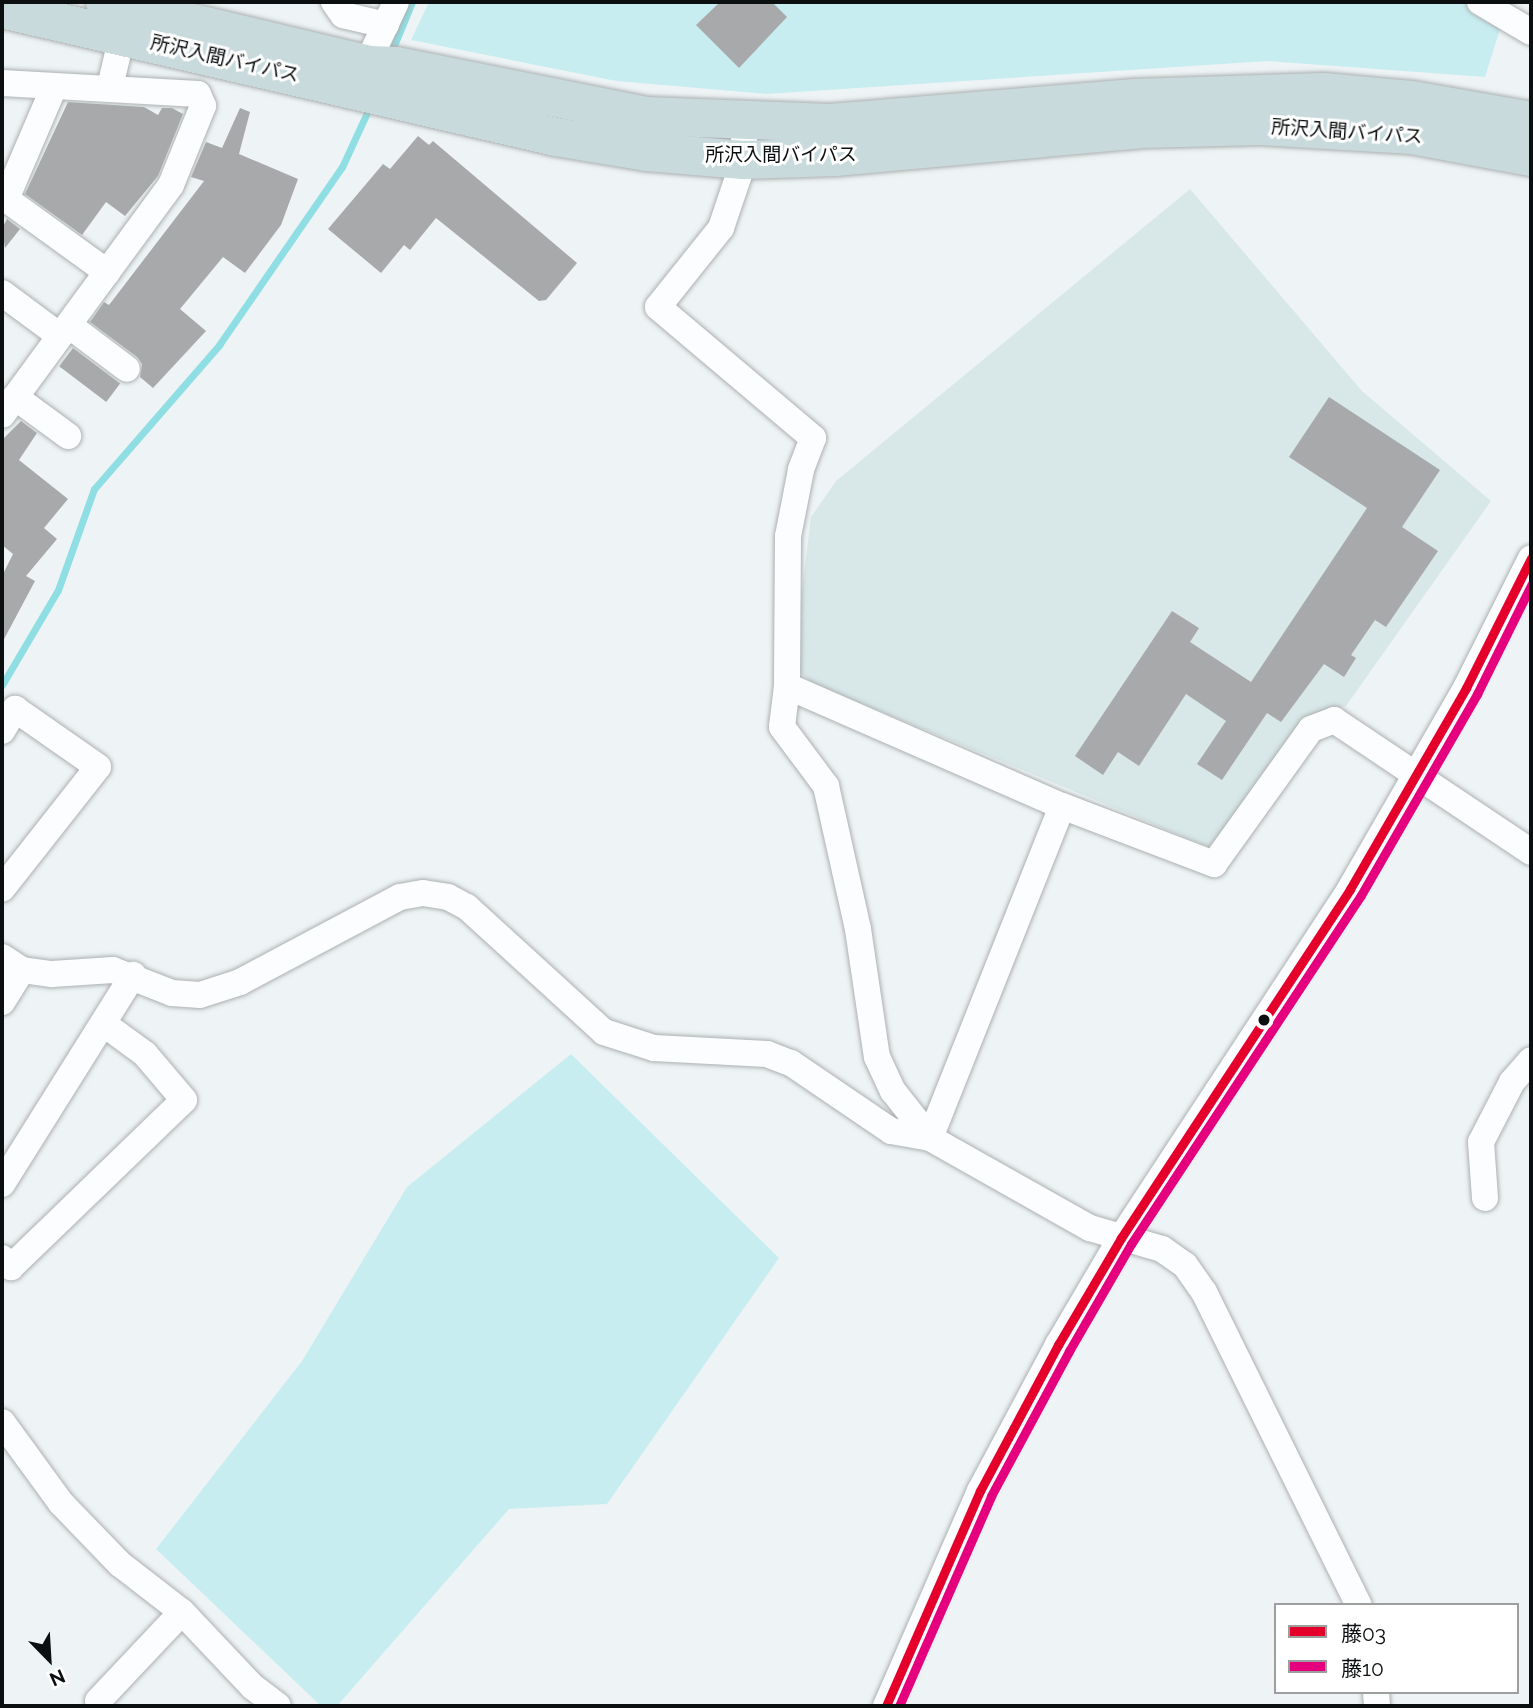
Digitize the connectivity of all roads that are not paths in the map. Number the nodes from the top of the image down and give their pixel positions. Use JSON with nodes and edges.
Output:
{"nodes":[{"id":1,"x":105,"y":2,"type":"edge"},
{"id":2,"x":334,"y":2,"type":"edge"},
{"id":3,"x":1480,"y":2,"type":"edge"},
{"id":4,"x":2,"y":9,"type":"edge"},
{"id":5,"x":391,"y":13,"type":"edge"},
{"id":6,"x":1531,"y":32,"type":"edge"},
{"id":7,"x":122,"y":36,"type":"junction"},
{"id":8,"x":373,"y":75,"type":"junction"},
{"id":9,"x":2,"y":82,"type":"edge"},
{"id":10,"x":54,"y":87,"type":"junction"},
{"id":11,"x":110,"y":87,"type":"junction"},
{"id":12,"x":1531,"y":121,"type":"edge"},
{"id":13,"x":744,"y":141,"type":"junction"},
{"id":14,"x":1531,"y":157,"type":"edge"},
{"id":15,"x":107,"y":272,"type":"junction"},
{"id":16,"x":2,"y":293,"type":"edge"},
{"id":17,"x":65,"y":331,"type":"junction"},
{"id":18,"x":127,"y":369,"type":"dead end"},
{"id":19,"x":10,"y":395,"type":"edge"},
{"id":20,"x":68,"y":436,"type":"dead end"},
{"id":21,"x":1531,"y":558,"type":"edge"},
{"id":22,"x":787,"y":687,"type":"junction"},
{"id":23,"x":2,"y":731,"type":"edge"},
{"id":24,"x":1419,"y":774,"type":"junction"},
{"id":25,"x":1062,"y":806,"type":"junction"},
{"id":26,"x":1531,"y":852,"type":"edge"},
{"id":27,"x":2,"y":889,"type":"edge"},
{"id":28,"x":12,"y":964,"type":"edge"},
{"id":29,"x":133,"y":975,"type":"junction"},
{"id":30,"x":2,"y":1002,"type":"edge"},
{"id":31,"x":104,"y":1024,"type":"junction"},
{"id":32,"x":1531,"y":1060,"type":"edge"},
{"id":33,"x":930,"y":1139,"type":"junction"},
{"id":34,"x":2,"y":1184,"type":"edge"},
{"id":35,"x":1485,"y":1198,"type":"dead end"},
{"id":36,"x":1121,"y":1238,"type":"junction"},
{"id":37,"x":2,"y":1258,"type":"edge"},
{"id":38,"x":2,"y":1422,"type":"edge"},
{"id":39,"x":1358,"y":1603,"type":"edge"},
{"id":40,"x":182,"y":1612,"type":"junction"},
{"id":41,"x":98,"y":1701,"type":"dead end"},
{"id":42,"x":278,"y":1706,"type":"edge"},
{"id":43,"x":886,"y":1706,"type":"edge"}],
"edges":[{"from":1,"to":8,"type":"highway","name":"所沢入間バイパス"},
{"from":2,"to":5,"type":"street"},
{"from":3,"to":6,"type":"street"},
{"from":4,"to":7,"type":"highway","name":"所沢入間バイパス"},
{"from":5,"to":8,"type":"street"},
{"from":7,"to":8,"type":"highway","name":"所沢入間バイパス"},
{"from":7,"to":11,"type":"street"},
{"from":8,"to":13,"type":"highway","name":"所沢入間バイパス"},
{"from":9,"to":10,"type":"street"},
{"from":10,"to":11,"type":"street"},
{"from":10,"to":15,"type":"street"},
{"from":11,"to":15,"type":"street"},
{"from":12,"to":13,"type":"highway","name":"所沢入間バイパス"},
{"from":13,"to":14,"type":"highway","name":"所沢入間バイパス"},
{"from":13,"to":22,"type":"street"},
{"from":15,"to":17,"type":"street"},
{"from":16,"to":17,"type":"street"},
{"from":17,"to":18,"type":"street"},
{"from":17,"to":19,"type":"street"},
{"from":19,"to":20,"type":"street"},
{"from":21,"to":24,"type":"street"},
{"from":22,"to":25,"type":"street"},
{"from":22,"to":33,"type":"street"},
{"from":23,"to":27,"type":"street"},
{"from":24,"to":25,"type":"street"},
{"from":24,"to":26,"type":"street"},
{"from":24,"to":36,"type":"street"},
{"from":25,"to":33,"type":"street"},
{"from":28,"to":29,"type":"street"},
{"from":28,"to":30,"type":"street"},
{"from":29,"to":31,"type":"street"},
{"from":29,"to":33,"type":"street"},
{"from":31,"to":34,"type":"street"},
{"from":31,"to":37,"type":"street"},
{"from":32,"to":35,"type":"street"},
{"from":33,"to":36,"type":"street"},
{"from":36,"to":39,"type":"street"},
{"from":36,"to":43,"type":"street"},
{"from":38,"to":40,"type":"street"},
{"from":40,"to":41,"type":"street"},
{"from":40,"to":42,"type":"street"}]}
